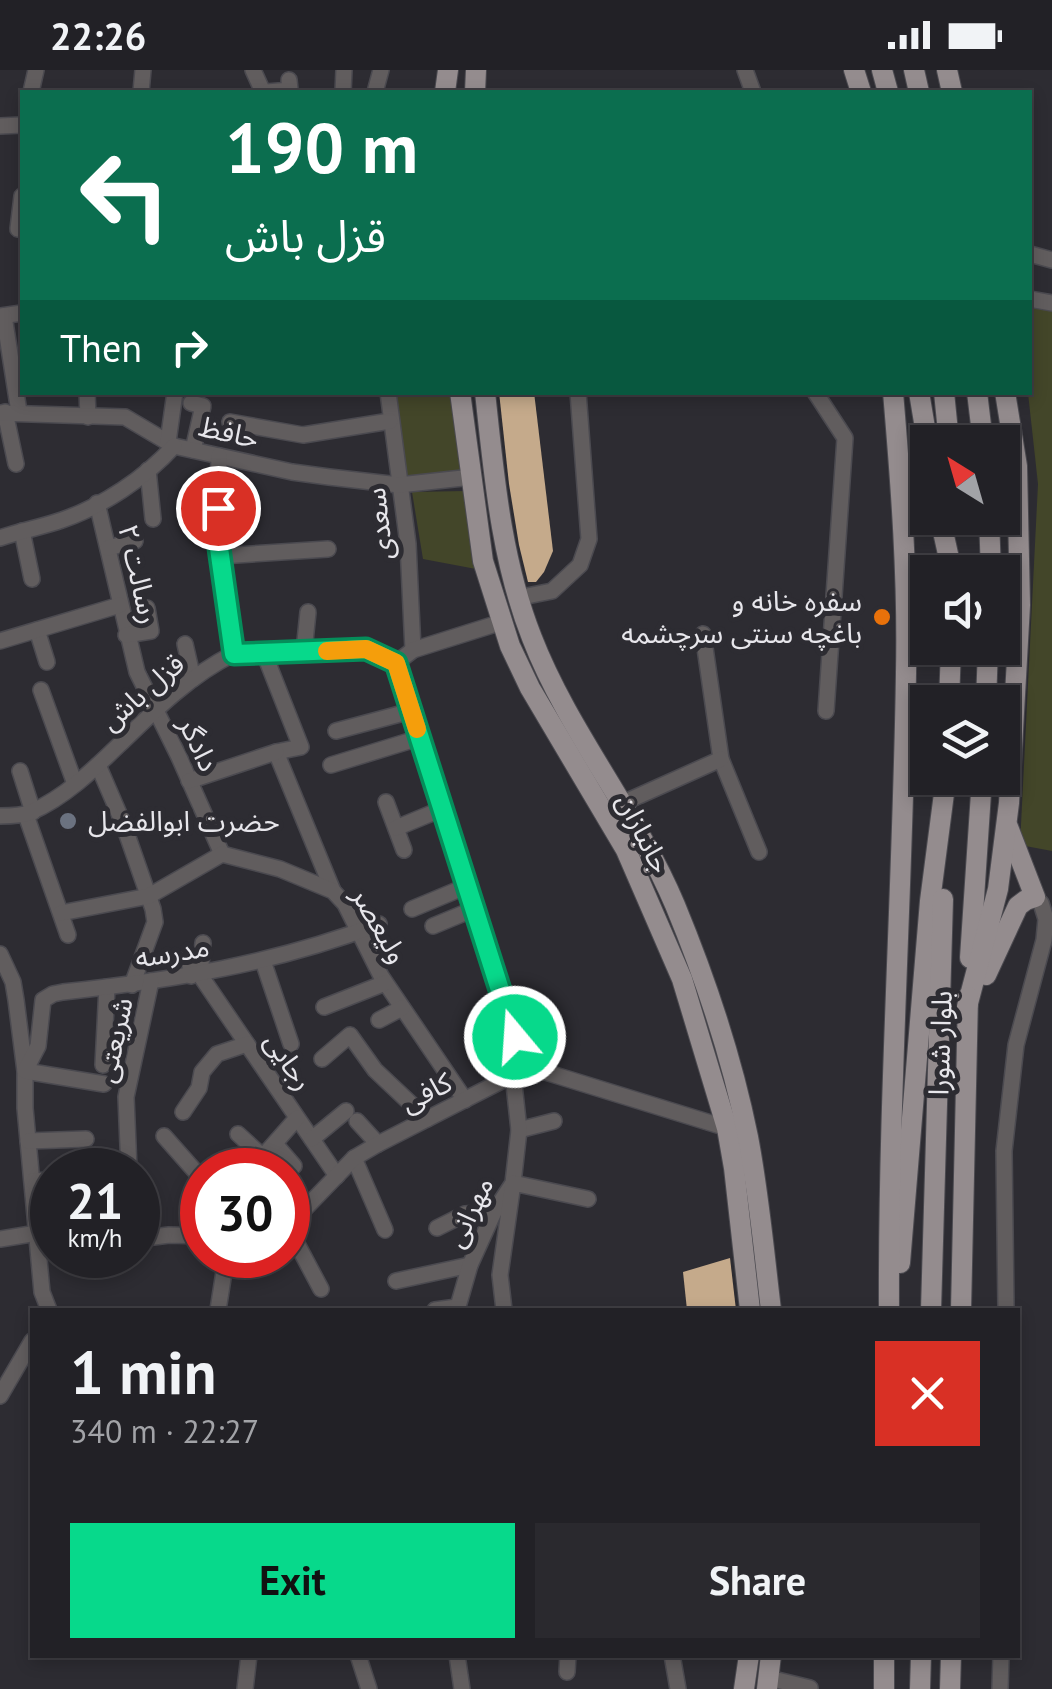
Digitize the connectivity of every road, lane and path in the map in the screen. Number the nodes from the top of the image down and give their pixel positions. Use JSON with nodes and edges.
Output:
{"nodes":[{"id":1,"x":289,"y":80,"type":"dead end"},
{"id":2,"x":290,"y":90,"type":"edge"},
{"id":3,"x":0,"y":228,"type":"edge"},
{"id":4,"x":20,"y":229,"type":"edge"},
{"id":5,"x":2,"y":316,"type":"edge"},
{"id":6,"x":87,"y":395,"type":"edge"},
{"id":7,"x":175,"y":395,"type":"edge"},
{"id":8,"x":388,"y":395,"type":"edge"},
{"id":9,"x":578,"y":395,"type":"edge"},
{"id":10,"x":817,"y":395,"type":"edge"},
{"id":11,"x":893,"y":395,"type":"edge"},
{"id":12,"x":920,"y":395,"type":"edge"},
{"id":13,"x":944,"y":395,"type":"edge"},
{"id":14,"x":977,"y":395,"type":"edge"},
{"id":15,"x":1006,"y":395,"type":"edge"},
{"id":16,"x":486,"y":399,"type":"edge"},
{"id":17,"x":461,"y":400,"type":"edge"},
{"id":18,"x":191,"y":404,"type":"dead end"},
{"id":19,"x":8,"y":412,"type":"edge"},
{"id":20,"x":88,"y":417,"type":"junction"},
{"id":21,"x":230,"y":422,"type":"dead end"},
{"id":22,"x":390,"y":422,"type":"junction"},
{"id":23,"x":925,"y":425,"type":"edge"},
{"id":24,"x":947,"y":425,"type":"edge"},
{"id":25,"x":981,"y":425,"type":"edge"},
{"id":26,"x":171,"y":444,"type":"junction"},
{"id":27,"x":193,"y":450,"type":"junction"},
{"id":28,"x":220,"y":456,"type":"junction"},
{"id":29,"x":16,"y":464,"type":"dead end"},
{"id":30,"x":148,"y":470,"type":"junction"},
{"id":31,"x":472,"y":477,"type":"junction"},
{"id":32,"x":399,"y":485,"type":"junction"},
{"id":33,"x":97,"y":504,"type":"junction"},
{"id":34,"x":153,"y":519,"type":"dead end"},
{"id":35,"x":22,"y":531,"type":"junction"},
{"id":36,"x":0,"y":538,"type":"edge"},
{"id":37,"x":135,"y":542,"type":"dead end"},
{"id":38,"x":108,"y":548,"type":"junction"},
{"id":39,"x":328,"y":549,"type":"dead end"},
{"id":40,"x":220,"y":556,"type":"junction"},
{"id":41,"x":32,"y":579,"type":"dead end"},
{"id":42,"x":518,"y":598,"type":"junction"},
{"id":43,"x":120,"y":606,"type":"junction"},
{"id":44,"x":148,"y":608,"type":"dead end"},
{"id":45,"x":308,"y":612,"type":"dead end"},
{"id":46,"x":502,"y":622,"type":"junction"},
{"id":47,"x":37,"y":630,"type":"junction"},
{"id":48,"x":703,"y":634,"type":"dead end"},
{"id":49,"x":126,"y":635,"type":"junction"},
{"id":50,"x":0,"y":640,"type":"edge"},
{"id":51,"x":186,"y":644,"type":"dead end"},
{"id":52,"x":413,"y":650,"type":"junction"},
{"id":53,"x":304,"y":652,"type":"junction"},
{"id":54,"x":264,"y":653,"type":"junction"},
{"id":55,"x":234,"y":654,"type":"junction"},
{"id":56,"x":47,"y":662,"type":"dead end"},
{"id":57,"x":396,"y":663,"type":"junction"},
{"id":58,"x":193,"y":679,"type":"junction"},
{"id":59,"x":41,"y":690,"type":"dead end"},
{"id":60,"x":155,"y":710,"type":"junction"},
{"id":61,"x":826,"y":710,"type":"dead end"},
{"id":62,"x":411,"y":711,"type":"junction"},
{"id":63,"x":336,"y":731,"type":"dead end"},
{"id":64,"x":420,"y":738,"type":"junction"},
{"id":65,"x":276,"y":752,"type":"junction"},
{"id":66,"x":720,"y":760,"type":"junction"},
{"id":67,"x":331,"y":764,"type":"dead end"},
{"id":68,"x":98,"y":765,"type":"junction"},
{"id":69,"x":20,"y":771,"type":"dead end"},
{"id":70,"x":190,"y":781,"type":"junction"},
{"id":71,"x":75,"y":784,"type":"junction"},
{"id":72,"x":944,"y":795,"type":"edge"},
{"id":73,"x":946,"y":795,"type":"edge"},
{"id":74,"x":981,"y":795,"type":"edge"},
{"id":75,"x":386,"y":802,"type":"dead end"},
{"id":76,"x":623,"y":803,"type":"junction"},
{"id":77,"x":442,"y":809,"type":"junction"},
{"id":78,"x":30,"y":813,"type":"junction"},
{"id":79,"x":0,"y":816,"type":"edge"},
{"id":80,"x":1006,"y":820,"type":"junction"},
{"id":81,"x":396,"y":828,"type":"junction"},
{"id":82,"x":404,"y":850,"type":"dead end"},
{"id":83,"x":759,"y":852,"type":"dead end"},
{"id":84,"x":222,"y":854,"type":"junction"},
{"id":85,"x":467,"y":886,"type":"junction"},
{"id":86,"x":333,"y":891,"type":"junction"},
{"id":87,"x":149,"y":896,"type":"junction"},
{"id":88,"x":1035,"y":897,"type":"junction"},
{"id":89,"x":412,"y":909,"type":"dead end"},
{"id":90,"x":474,"y":910,"type":"junction"},
{"id":91,"x":61,"y":913,"type":"junction"},
{"id":92,"x":379,"y":924,"type":"dead end"},
{"id":93,"x":433,"y":926,"type":"dead end"},
{"id":94,"x":357,"y":932,"type":"junction"},
{"id":95,"x":68,"y":936,"type":"dead end"},
{"id":96,"x":203,"y":943,"type":"dead end"},
{"id":97,"x":0,"y":954,"type":"edge"},
{"id":98,"x":189,"y":956,"type":"dead end"},
{"id":99,"x":263,"y":961,"type":"junction"},
{"id":100,"x":397,"y":969,"type":"dead end"},
{"id":101,"x":196,"y":975,"type":"junction"},
{"id":102,"x":383,"y":980,"type":"junction"},
{"id":103,"x":152,"y":981,"type":"junction"},
{"id":104,"x":132,"y":984,"type":"junction"},
{"id":105,"x":108,"y":987,"type":"junction"},
{"id":106,"x":324,"y":1007,"type":"dead end"},
{"id":107,"x":967,"y":1007,"type":"junction"},
{"id":108,"x":402,"y":1008,"type":"junction"},
{"id":109,"x":378,"y":1020,"type":"dead end"},
{"id":110,"x":247,"y":1044,"type":"junction"},
{"id":111,"x":292,"y":1044,"type":"dead end"},
{"id":112,"x":322,"y":1060,"type":"dead end"},
{"id":113,"x":102,"y":1064,"type":"dead end"},
{"id":114,"x":25,"y":1071,"type":"junction"},
{"id":115,"x":519,"y":1072,"type":"junction"},
{"id":116,"x":104,"y":1084,"type":"dead end"},
{"id":117,"x":465,"y":1100,"type":"junction"},
{"id":118,"x":183,"y":1112,"type":"dead end"},
{"id":119,"x":297,"y":1118,"type":"junction"},
{"id":120,"x":427,"y":1119,"type":"junction"},
{"id":121,"x":554,"y":1121,"type":"dead end"},
{"id":122,"x":519,"y":1130,"type":"junction"},
{"id":123,"x":737,"y":1130,"type":"junction"},
{"id":124,"x":238,"y":1134,"type":"dead end"},
{"id":125,"x":164,"y":1136,"type":"dead end"},
{"id":126,"x":86,"y":1139,"type":"dead end"},
{"id":127,"x":312,"y":1139,"type":"junction"},
{"id":128,"x":28,"y":1141,"type":"junction"},
{"id":129,"x":274,"y":1144,"type":"junction"},
{"id":130,"x":378,"y":1144,"type":"junction"},
{"id":131,"x":128,"y":1148,"type":"edge"},
{"id":132,"x":253,"y":1148,"type":"edge"},
{"id":133,"x":271,"y":1148,"type":"edge"},
{"id":134,"x":278,"y":1148,"type":"edge"},
{"id":135,"x":180,"y":1154,"type":"edge"},
{"id":136,"x":354,"y":1158,"type":"junction"},
{"id":137,"x":30,"y":1160,"type":"edge"},
{"id":138,"x":337,"y":1176,"type":"junction"},
{"id":139,"x":514,"y":1183,"type":"junction"},
{"id":140,"x":588,"y":1199,"type":"dead end"},
{"id":141,"x":310,"y":1204,"type":"edge"},
{"id":142,"x":494,"y":1212,"type":"junction"},
{"id":143,"x":436,"y":1228,"type":"dead end"},
{"id":144,"x":385,"y":1230,"type":"dead end"},
{"id":145,"x":30,"y":1235,"type":"edge"},
{"id":146,"x":0,"y":1239,"type":"edge"},
{"id":147,"x":470,"y":1265,"type":"junction"},
{"id":148,"x":310,"y":1268,"type":"edge"},
{"id":149,"x":41,"y":1278,"type":"edge"},
{"id":150,"x":223,"y":1278,"type":"edge"},
{"id":151,"x":396,"y":1281,"type":"dead end"},
{"id":152,"x":321,"y":1289,"type":"dead end"},
{"id":153,"x":49,"y":1308,"type":"edge"},
{"id":154,"x":218,"y":1308,"type":"edge"},
{"id":155,"x":457,"y":1308,"type":"edge"},
{"id":156,"x":504,"y":1308,"type":"edge"},
{"id":157,"x":750,"y":1308,"type":"edge"},
{"id":158,"x":771,"y":1308,"type":"edge"},
{"id":159,"x":888,"y":1308,"type":"edge"},
{"id":160,"x":896,"y":1308,"type":"edge"},
{"id":161,"x":931,"y":1308,"type":"edge"},
{"id":162,"x":961,"y":1308,"type":"edge"},
{"id":163,"x":1006,"y":1308,"type":"edge"},
{"id":164,"x":30,"y":1345,"type":"edge"},
{"id":165,"x":0,"y":1396,"type":"edge"},
{"id":166,"x":248,"y":1658,"type":"edge"},
{"id":167,"x":359,"y":1658,"type":"edge"},
{"id":168,"x":457,"y":1658,"type":"edge"},
{"id":169,"x":673,"y":1658,"type":"edge"},
{"id":170,"x":748,"y":1658,"type":"edge"},
{"id":171,"x":771,"y":1658,"type":"edge"},
{"id":172,"x":884,"y":1658,"type":"edge"},
{"id":173,"x":920,"y":1658,"type":"edge"},
{"id":174,"x":951,"y":1658,"type":"edge"},
{"id":175,"x":1001,"y":1658,"type":"edge"},
{"id":176,"x":768,"y":1684,"type":"edge"},
{"id":177,"x":810,"y":1688,"type":"edge"},
{"id":178,"x":245,"y":1689,"type":"edge"},
{"id":179,"x":369,"y":1689,"type":"edge"},
{"id":180,"x":462,"y":1689,"type":"edge"},
{"id":181,"x":678,"y":1689,"type":"edge"},
{"id":182,"x":744,"y":1689,"type":"edge"},
{"id":183,"x":884,"y":1689,"type":"edge"},
{"id":184,"x":920,"y":1689,"type":"edge"},
{"id":185,"x":950,"y":1689,"type":"edge"},
{"id":186,"x":1000,"y":1689,"type":"edge"}],
"edges":[{"from":1,"to":2,"type":"street"},
{"from":3,"to":4,"type":"street"},
{"from":5,"to":19,"type":"street"},
{"from":6,"to":20,"type":"street"},
{"from":7,"to":26,"type":"street"},
{"from":8,"to":22,"type":"street","name":"سعدی"},
{"from":9,"to":42,"type":"street"},
{"from":10,"to":61,"type":"street"},
{"from":11,"to":159,"type":"main road"},
{"from":12,"to":23,"type":"main road"},
{"from":13,"to":24,"type":"main road"},
{"from":14,"to":25,"type":"main road"},
{"from":15,"to":80,"type":"main road"},
{"from":16,"to":17,"type":"main road"},
{"from":16,"to":42,"type":"main road","name":"جانبازان"},
{"from":17,"to":31,"type":"main road","name":"جانبازان"},
{"from":18,"to":27,"type":"street"},
{"from":19,"to":20,"type":"street"},
{"from":19,"to":29,"type":"street"},
{"from":20,"to":26,"type":"street"},
{"from":21,"to":22,"type":"street"},
{"from":22,"to":32,"type":"street","name":"سعدی"},
{"from":26,"to":27,"type":"street","name":"حافظ"},
{"from":26,"to":30,"type":"street","name":"حافظ"},
{"from":27,"to":28,"type":"street","name":"حافظ"},
{"from":28,"to":32,"type":"street","name":"حافظ"},
{"from":28,"to":40,"type":"street"},
{"from":30,"to":33,"type":"street","name":"حافظ"},
{"from":30,"to":34,"type":"street"},
{"from":31,"to":32,"type":"street","name":"حافظ"},
{"from":31,"to":46,"type":"main road","name":"جانبازان"},
{"from":32,"to":52,"type":"street","name":"سعدی"},
{"from":33,"to":35,"type":"street","name":"حافظ"},
{"from":33,"to":38,"type":"street","name":"رسالت ۲"},
{"from":35,"to":36,"type":"street","name":"حافظ"},
{"from":35,"to":41,"type":"street"},
{"from":37,"to":38,"type":"street"},
{"from":38,"to":43,"type":"street","name":"رسالت ۲"},
{"from":39,"to":40,"type":"street"},
{"from":40,"to":55,"type":"street"},
{"from":42,"to":76,"type":"main road","name":"جانبازان"},
{"from":43,"to":47,"type":"street"},
{"from":43,"to":49,"type":"street","name":"رسالت ۲"},
{"from":44,"to":49,"type":"street"},
{"from":45,"to":53,"type":"street"},
{"from":46,"to":52,"type":"street"},
{"from":46,"to":123,"type":"main road","name":"جانبازان"},
{"from":47,"to":50,"type":"street"},
{"from":47,"to":56,"type":"street"},
{"from":48,"to":66,"type":"street"},
{"from":49,"to":60,"type":"street","name":"رسالت ۲"},
{"from":51,"to":58,"type":"street"},
{"from":52,"to":57,"type":"street"},
{"from":53,"to":54,"type":"street","name":"قزل باش"},
{"from":53,"to":57,"type":"street","name":"قزل باش"},
{"from":54,"to":55,"type":"street","name":"قزل باش"},
{"from":54,"to":65,"type":"street"},
{"from":55,"to":58,"type":"street","name":"قزل باش"},
{"from":57,"to":62,"type":"street"},
{"from":58,"to":60,"type":"street","name":"قزل باش"},
{"from":59,"to":71,"type":"street"},
{"from":60,"to":68,"type":"street","name":"قزل باش"},
{"from":60,"to":70,"type":"street","name":"دادگر"},
{"from":62,"to":63,"type":"street"},
{"from":62,"to":64,"type":"street"},
{"from":64,"to":67,"type":"street"},
{"from":64,"to":77,"type":"street"},
{"from":65,"to":70,"type":"street"},
{"from":65,"to":86,"type":"street"},
{"from":66,"to":76,"type":"street"},
{"from":66,"to":83,"type":"street"},
{"from":68,"to":71,"type":"street","name":"قزل باش"},
{"from":68,"to":87,"type":"street"},
{"from":69,"to":78,"type":"street"},
{"from":70,"to":84,"type":"street","name":"دادگر"},
{"from":71,"to":78,"type":"street","name":"قزل باش"},
{"from":72,"to":160,"type":"main road"},
{"from":73,"to":161,"type":"main road","name":"بلوار شورا"},
{"from":74,"to":107,"type":"main road","name":"بلوار شورا"},
{"from":75,"to":81,"type":"street"},
{"from":76,"to":123,"type":"main road","name":"جانبازان"},
{"from":77,"to":81,"type":"street"},
{"from":77,"to":85,"type":"street"},
{"from":78,"to":79,"type":"street","name":"قزل باش"},
{"from":78,"to":91,"type":"street"},
{"from":80,"to":88,"type":"main road"},
{"from":80,"to":107,"type":"main road"},
{"from":81,"to":82,"type":"street"},
{"from":84,"to":86,"type":"street","name":"ولیعصر"},
{"from":84,"to":87,"type":"street"},
{"from":85,"to":89,"type":"street"},
{"from":85,"to":90,"type":"street"},
{"from":86,"to":94,"type":"street","name":"ولیعصر"},
{"from":87,"to":91,"type":"street"},
{"from":87,"to":104,"type":"street"},
{"from":88,"to":107,"type":"main road"},
{"from":88,"to":163,"type":"street"},
{"from":90,"to":93,"type":"street"},
{"from":90,"to":115,"type":"street"},
{"from":91,"to":95,"type":"street"},
{"from":92,"to":94,"type":"street","name":"مدرسه"},
{"from":94,"to":99,"type":"street","name":"مدرسه"},
{"from":94,"to":102,"type":"street","name":"ولیعصر"},
{"from":96,"to":101,"type":"street"},
{"from":97,"to":114,"type":"street"},
{"from":98,"to":101,"type":"street"},
{"from":99,"to":101,"type":"street","name":"مدرسه"},
{"from":99,"to":111,"type":"street"},
{"from":100,"to":102,"type":"street"},
{"from":101,"to":103,"type":"street","name":"مدرسه"},
{"from":101,"to":110,"type":"street","name":"رجایی"},
{"from":102,"to":106,"type":"street"},
{"from":102,"to":108,"type":"street","name":"ولیعصر"},
{"from":103,"to":104,"type":"street","name":"مدرسه"},
{"from":103,"to":131,"type":"street","name":"شریعتی"},
{"from":104,"to":105,"type":"street","name":"مدرسه"},
{"from":105,"to":113,"type":"street"},
{"from":105,"to":114,"type":"street","name":"مدرسه"},
{"from":107,"to":162,"type":"main road","name":"بلوار شورا"},
{"from":108,"to":109,"type":"street"},
{"from":108,"to":117,"type":"street","name":"ولیعصر"},
{"from":110,"to":118,"type":"street"},
{"from":110,"to":119,"type":"street","name":"رجایی"},
{"from":112,"to":120,"type":"street","name":"رجایی"},
{"from":114,"to":116,"type":"street"},
{"from":114,"to":128,"type":"street"},
{"from":115,"to":117,"type":"street","name":"کافی"},
{"from":115,"to":122,"type":"street","name":"مهرانی"},
{"from":115,"to":123,"type":"street"},
{"from":117,"to":120,"type":"street","name":"کافی"},
{"from":119,"to":127,"type":"street","name":"رجایی"},
{"from":119,"to":129,"type":"street"},
{"from":120,"to":130,"type":"street","name":"کافی"},
{"from":121,"to":122,"type":"street"},
{"from":122,"to":139,"type":"street","name":"مهرانی"},
{"from":123,"to":157,"type":"main road","name":"جانبازان"},
{"from":123,"to":158,"type":"main road","name":"جانبازان"},
{"from":124,"to":132,"type":"street"},
{"from":125,"to":135,"type":"street"},
{"from":126,"to":128,"type":"street"},
{"from":127,"to":130,"type":"street"},
{"from":127,"to":138,"type":"street","name":"رجایی"},
{"from":128,"to":137,"type":"street"},
{"from":129,"to":133,"type":"street"},
{"from":129,"to":134,"type":"street"},
{"from":130,"to":136,"type":"street","name":"کافی"},
{"from":136,"to":138,"type":"street","name":"کافی"},
{"from":136,"to":144,"type":"street"},
{"from":138,"to":141,"type":"street","name":"کافی"},
{"from":139,"to":140,"type":"street"},
{"from":139,"to":142,"type":"street","name":"مهرانی"},
{"from":139,"to":156,"type":"street"},
{"from":142,"to":143,"type":"street"},
{"from":142,"to":147,"type":"street","name":"مهرانی"},
{"from":145,"to":146,"type":"street"},
{"from":147,"to":151,"type":"street"},
{"from":147,"to":155,"type":"street","name":"مهرانی"},
{"from":148,"to":152,"type":"street"},
{"from":149,"to":153,"type":"street"},
{"from":150,"to":154,"type":"street"},
{"from":164,"to":165,"type":"street"},
{"from":166,"to":178,"type":"street"},
{"from":167,"to":179,"type":"street"},
{"from":168,"to":180,"type":"street"},
{"from":169,"to":181,"type":"street"},
{"from":170,"to":182,"type":"main road"},
{"from":171,"to":176,"type":"main road"},
{"from":172,"to":183,"type":"main road"},
{"from":173,"to":184,"type":"main road"},
{"from":174,"to":185,"type":"main road"},
{"from":175,"to":186,"type":"street"},
{"from":176,"to":177,"type":"street"}]}
